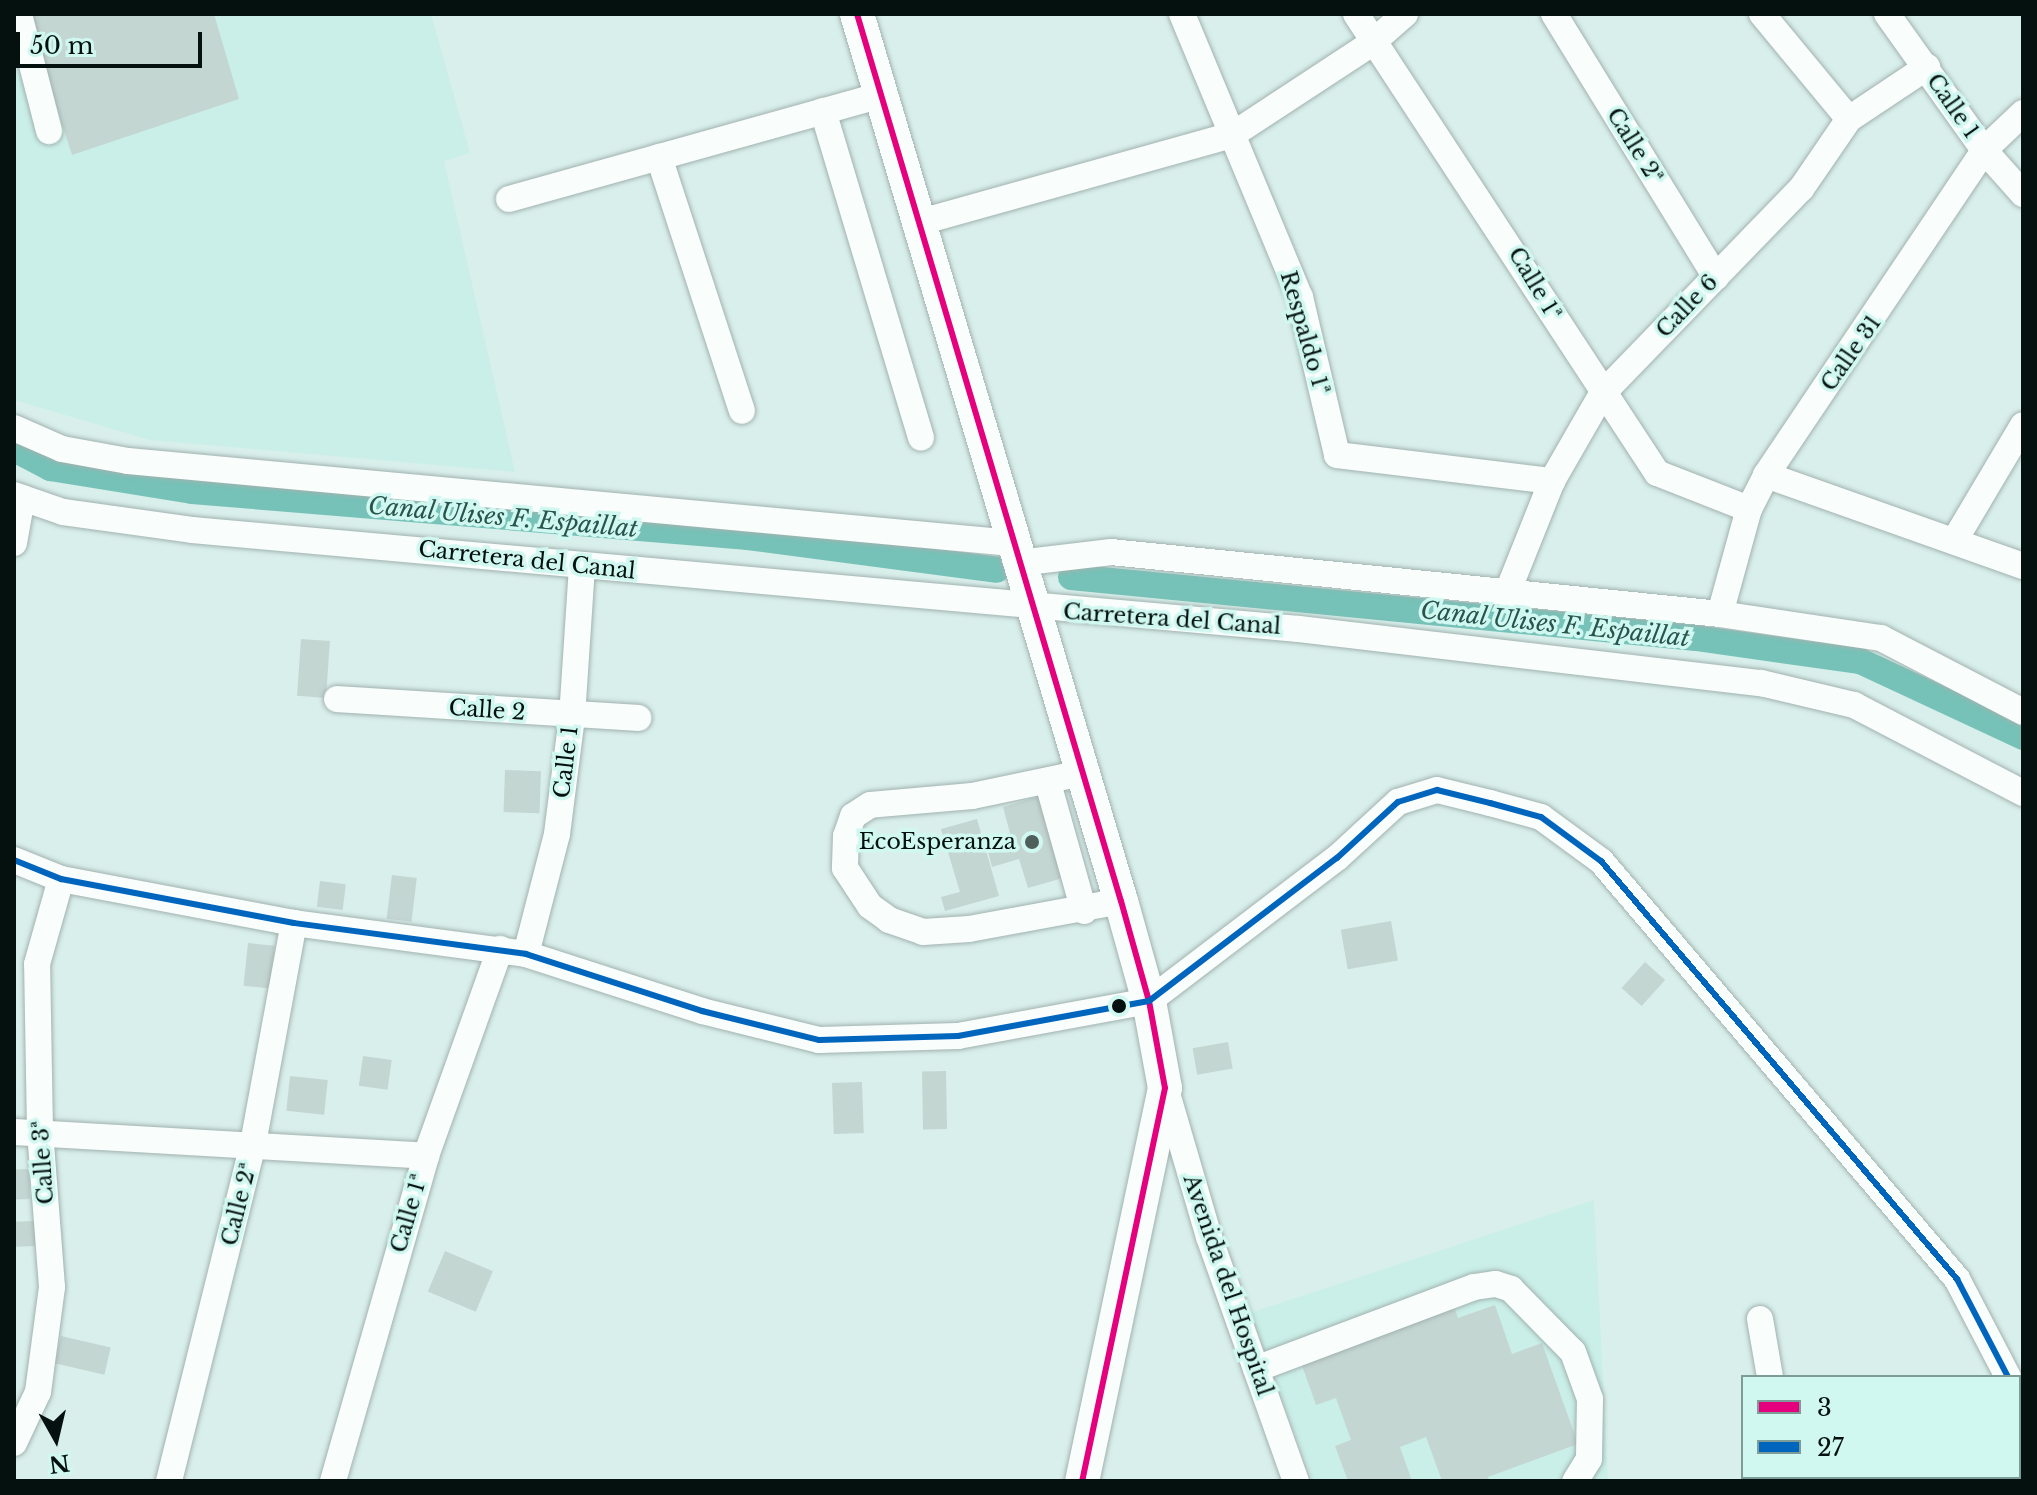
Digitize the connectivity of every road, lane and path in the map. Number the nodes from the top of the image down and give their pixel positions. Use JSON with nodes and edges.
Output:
{"nodes":[{"id":1,"x":19,"y":14,"type":"edge"},
{"id":2,"x":857,"y":14,"type":"edge"},
{"id":3,"x":1182,"y":14,"type":"edge"},
{"id":4,"x":1356,"y":14,"type":"edge"},
{"id":5,"x":1405,"y":14,"type":"edge"},
{"id":6,"x":1554,"y":14,"type":"edge"},
{"id":7,"x":1762,"y":14,"type":"edge"},
{"id":8,"x":1887,"y":14,"type":"edge"},
{"id":9,"x":1372,"y":43,"type":"junction"},
{"id":10,"x":1927,"y":67,"type":"junction"},
{"id":11,"x":881,"y":95,"type":"junction"},
{"id":12,"x":823,"y":111,"type":"junction"},
{"id":13,"x":2023,"y":113,"type":"edge"},
{"id":14,"x":1849,"y":119,"type":"junction"},
{"id":15,"x":49,"y":131,"type":"dead end"},
{"id":16,"x":1232,"y":135,"type":"junction"},
{"id":17,"x":1984,"y":150,"type":"junction"},
{"id":18,"x":659,"y":157,"type":"junction"},
{"id":19,"x":2023,"y":194,"type":"edge"},
{"id":20,"x":509,"y":199,"type":"dead end"},
{"id":21,"x":917,"y":223,"type":"junction"},
{"id":22,"x":1716,"y":277,"type":"junction"},
{"id":23,"x":1602,"y":394,"type":"junction"},
{"id":24,"x":742,"y":411,"type":"dead end"},
{"id":25,"x":2023,"y":425,"type":"edge"},
{"id":26,"x":14,"y":428,"type":"edge"},
{"id":27,"x":921,"y":438,"type":"dead end"},
{"id":28,"x":1766,"y":475,"type":"junction"},
{"id":29,"x":1552,"y":481,"type":"junction"},
{"id":30,"x":18,"y":496,"type":"edge"},
{"id":31,"x":1749,"y":509,"type":"junction"},
{"id":32,"x":1956,"y":538,"type":"junction"},
{"id":33,"x":14,"y":543,"type":"edge"},
{"id":34,"x":1015,"y":553,"type":"junction"},
{"id":35,"x":582,"y":566,"type":"junction"},
{"id":36,"x":2023,"y":566,"type":"edge"},
{"id":37,"x":1508,"y":591,"type":"junction"},
{"id":38,"x":1034,"y":608,"type":"junction"},
{"id":39,"x":1720,"y":614,"type":"junction"},
{"id":40,"x":337,"y":699,"type":"dead end"},
{"id":41,"x":2023,"y":712,"type":"edge"},
{"id":42,"x":572,"y":717,"type":"junction"},
{"id":43,"x":638,"y":718,"type":"dead end"},
{"id":44,"x":1082,"y":773,"type":"junction"},
{"id":45,"x":1048,"y":783,"type":"junction"},
{"id":46,"x":2023,"y":793,"type":"edge"},
{"id":47,"x":14,"y":860,"type":"edge"},
{"id":48,"x":61,"y":879,"type":"junction"},
{"id":49,"x":1121,"y":901,"type":"junction"},
{"id":50,"x":1084,"y":911,"type":"junction"},
{"id":51,"x":294,"y":923,"type":"junction"},
{"id":52,"x":500,"y":949,"type":"junction"},
{"id":53,"x":526,"y":954,"type":"junction"},
{"id":54,"x":1149,"y":1001,"type":"junction"},
{"id":55,"x":1165,"y":1088,"type":"junction"},
{"id":56,"x":40,"y":1131,"type":"junction"},
{"id":57,"x":14,"y":1132,"type":"edge"},
{"id":58,"x":252,"y":1149,"type":"junction"},
{"id":59,"x":426,"y":1156,"type":"junction"},
{"id":60,"x":1760,"y":1319,"type":"dead end"},
{"id":61,"x":1256,"y":1369,"type":"junction"},
{"id":62,"x":1770,"y":1375,"type":"edge"},
{"id":63,"x":2007,"y":1375,"type":"edge"},
{"id":64,"x":14,"y":1443,"type":"edge"},
{"id":65,"x":169,"y":1481,"type":"edge"},
{"id":66,"x":333,"y":1481,"type":"edge"},
{"id":67,"x":1082,"y":1481,"type":"edge"},
{"id":68,"x":1296,"y":1481,"type":"edge"},
{"id":69,"x":1575,"y":1481,"type":"edge"}],
"edges":[{"from":1,"to":15,"type":"street"},
{"from":2,"to":11,"type":"main road"},
{"from":3,"to":16,"type":"street","name":"Respaldo 1ª"},
{"from":4,"to":9,"type":"street","name":"Calle 1ª"},
{"from":5,"to":9,"type":"street"},
{"from":6,"to":22,"type":"street","name":"Calle 2ª"},
{"from":7,"to":14,"type":"street"},
{"from":8,"to":10,"type":"street","name":"Calle 1"},
{"from":9,"to":16,"type":"street"},
{"from":9,"to":23,"type":"street","name":"Calle 1ª"},
{"from":10,"to":14,"type":"street","name":"Calle 6"},
{"from":10,"to":17,"type":"street","name":"Calle 1"},
{"from":11,"to":12,"type":"street"},
{"from":11,"to":21,"type":"main road"},
{"from":12,"to":18,"type":"street"},
{"from":12,"to":27,"type":"street"},
{"from":13,"to":17,"type":"street","name":"Calle 31"},
{"from":14,"to":22,"type":"street","name":"Calle 6"},
{"from":16,"to":21,"type":"street"},
{"from":16,"to":29,"type":"street","name":"Respaldo 1ª"},
{"from":17,"to":19,"type":"street","name":"Calle 1"},
{"from":17,"to":28,"type":"street","name":"Calle 31"},
{"from":18,"to":20,"type":"street"},
{"from":18,"to":24,"type":"street"},
{"from":21,"to":34,"type":"main road"},
{"from":22,"to":23,"type":"street","name":"Calle 6"},
{"from":23,"to":29,"type":"street","name":"Calle 6"},
{"from":23,"to":31,"type":"street","name":"Calle 1ª"},
{"from":25,"to":32,"type":"street"},
{"from":26,"to":34,"type":"street"},
{"from":28,"to":31,"type":"street","name":"Calle 31"},
{"from":28,"to":32,"type":"street"},
{"from":29,"to":37,"type":"street","name":"Calle 6"},
{"from":30,"to":33,"type":"street"},
{"from":30,"to":35,"type":"street","name":"Carretera del Canal"},
{"from":31,"to":39,"type":"street","name":"Calle 31"},
{"from":32,"to":36,"type":"street"},
{"from":34,"to":37,"type":"street"},
{"from":34,"to":38,"type":"main road"},
{"from":35,"to":38,"type":"street","name":"Carretera del Canal"},
{"from":35,"to":42,"type":"street","name":"Calle 1"},
{"from":37,"to":39,"type":"street"},
{"from":38,"to":44,"type":"main road"},
{"from":38,"to":46,"type":"street","name":"Carretera del Canal"},
{"from":39,"to":41,"type":"street"},
{"from":40,"to":42,"type":"street","name":"Calle 2"},
{"from":42,"to":43,"type":"street","name":"Calle 2"},
{"from":42,"to":53,"type":"street","name":"Calle 1"},
{"from":44,"to":45,"type":"street"},
{"from":44,"to":49,"type":"main road"},
{"from":45,"to":50,"type":"street"},
{"from":45,"to":50,"type":"street"},
{"from":47,"to":48,"type":"street"},
{"from":48,"to":51,"type":"street"},
{"from":48,"to":56,"type":"street","name":"Calle 3ª"},
{"from":49,"to":50,"type":"street"},
{"from":49,"to":54,"type":"main road"},
{"from":51,"to":52,"type":"street"},
{"from":51,"to":58,"type":"street","name":"Calle 2ª"},
{"from":52,"to":53,"type":"street"},
{"from":52,"to":59,"type":"street","name":"Calle 1ª"},
{"from":53,"to":54,"type":"street"},
{"from":54,"to":55,"type":"main road"},
{"from":54,"to":63,"type":"street"},
{"from":55,"to":61,"type":"street","name":"Avenida del Hospital"},
{"from":55,"to":67,"type":"main road"},
{"from":56,"to":57,"type":"street"},
{"from":56,"to":58,"type":"street"},
{"from":56,"to":64,"type":"street","name":"Calle 3ª"},
{"from":58,"to":59,"type":"street"},
{"from":58,"to":65,"type":"street","name":"Calle 2ª"},
{"from":59,"to":66,"type":"street","name":"Calle 1ª"},
{"from":60,"to":62,"type":"street"},
{"from":61,"to":68,"type":"street","name":"Avenida del Hospital"},
{"from":61,"to":69,"type":"street"}]}
